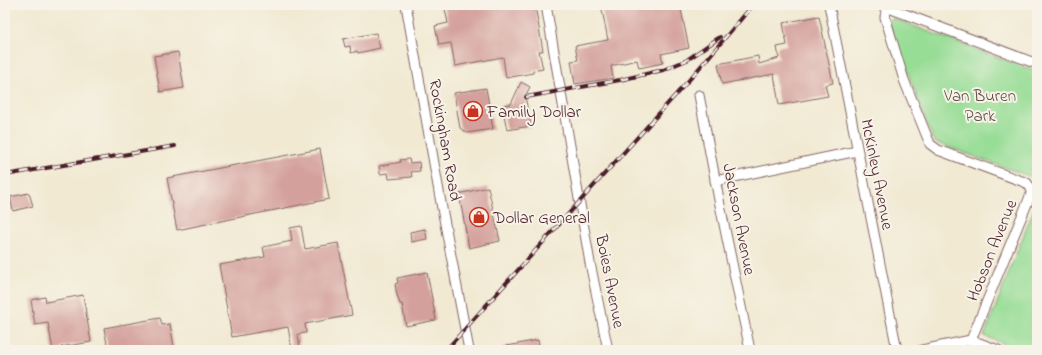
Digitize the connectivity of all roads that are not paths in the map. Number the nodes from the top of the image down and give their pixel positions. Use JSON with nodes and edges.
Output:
{"nodes":[{"id":1,"x":406,"y":5,"type":"edge"},
{"id":2,"x":546,"y":5,"type":"edge"},
{"id":3,"x":829,"y":5,"type":"edge"},
{"id":4,"x":884,"y":6,"type":"edge"},
{"id":5,"x":1037,"y":64,"type":"edge"},
{"id":6,"x":699,"y":95,"type":"dead end"},
{"id":7,"x":857,"y":151,"type":"junction"},
{"id":8,"x":715,"y":181,"type":"junction"},
{"id":9,"x":971,"y":340,"type":"junction"},
{"id":10,"x":469,"y":350,"type":"edge"},
{"id":11,"x":608,"y":350,"type":"edge"},
{"id":12,"x":750,"y":350,"type":"edge"},
{"id":13,"x":897,"y":350,"type":"edge"},
{"id":14,"x":922,"y":350,"type":"edge"},
{"id":15,"x":998,"y":350,"type":"edge"}],
"edges":[{"from":1,"to":10,"type":"street","name":"Rockingham Road"},
{"from":2,"to":11,"type":"street","name":"Boies Avenue"},
{"from":3,"to":7,"type":"street","name":"McKinley Avenue"},
{"from":4,"to":5,"type":"street"},
{"from":4,"to":9,"type":"street","name":"Hobson Avenue"},
{"from":6,"to":8,"type":"street","name":"Jackson Avenue"},
{"from":7,"to":8,"type":"street"},
{"from":7,"to":13,"type":"street","name":"McKinley Avenue"},
{"from":8,"to":12,"type":"street","name":"Jackson Avenue"},
{"from":9,"to":14,"type":"street"},
{"from":9,"to":15,"type":"street"}]}
